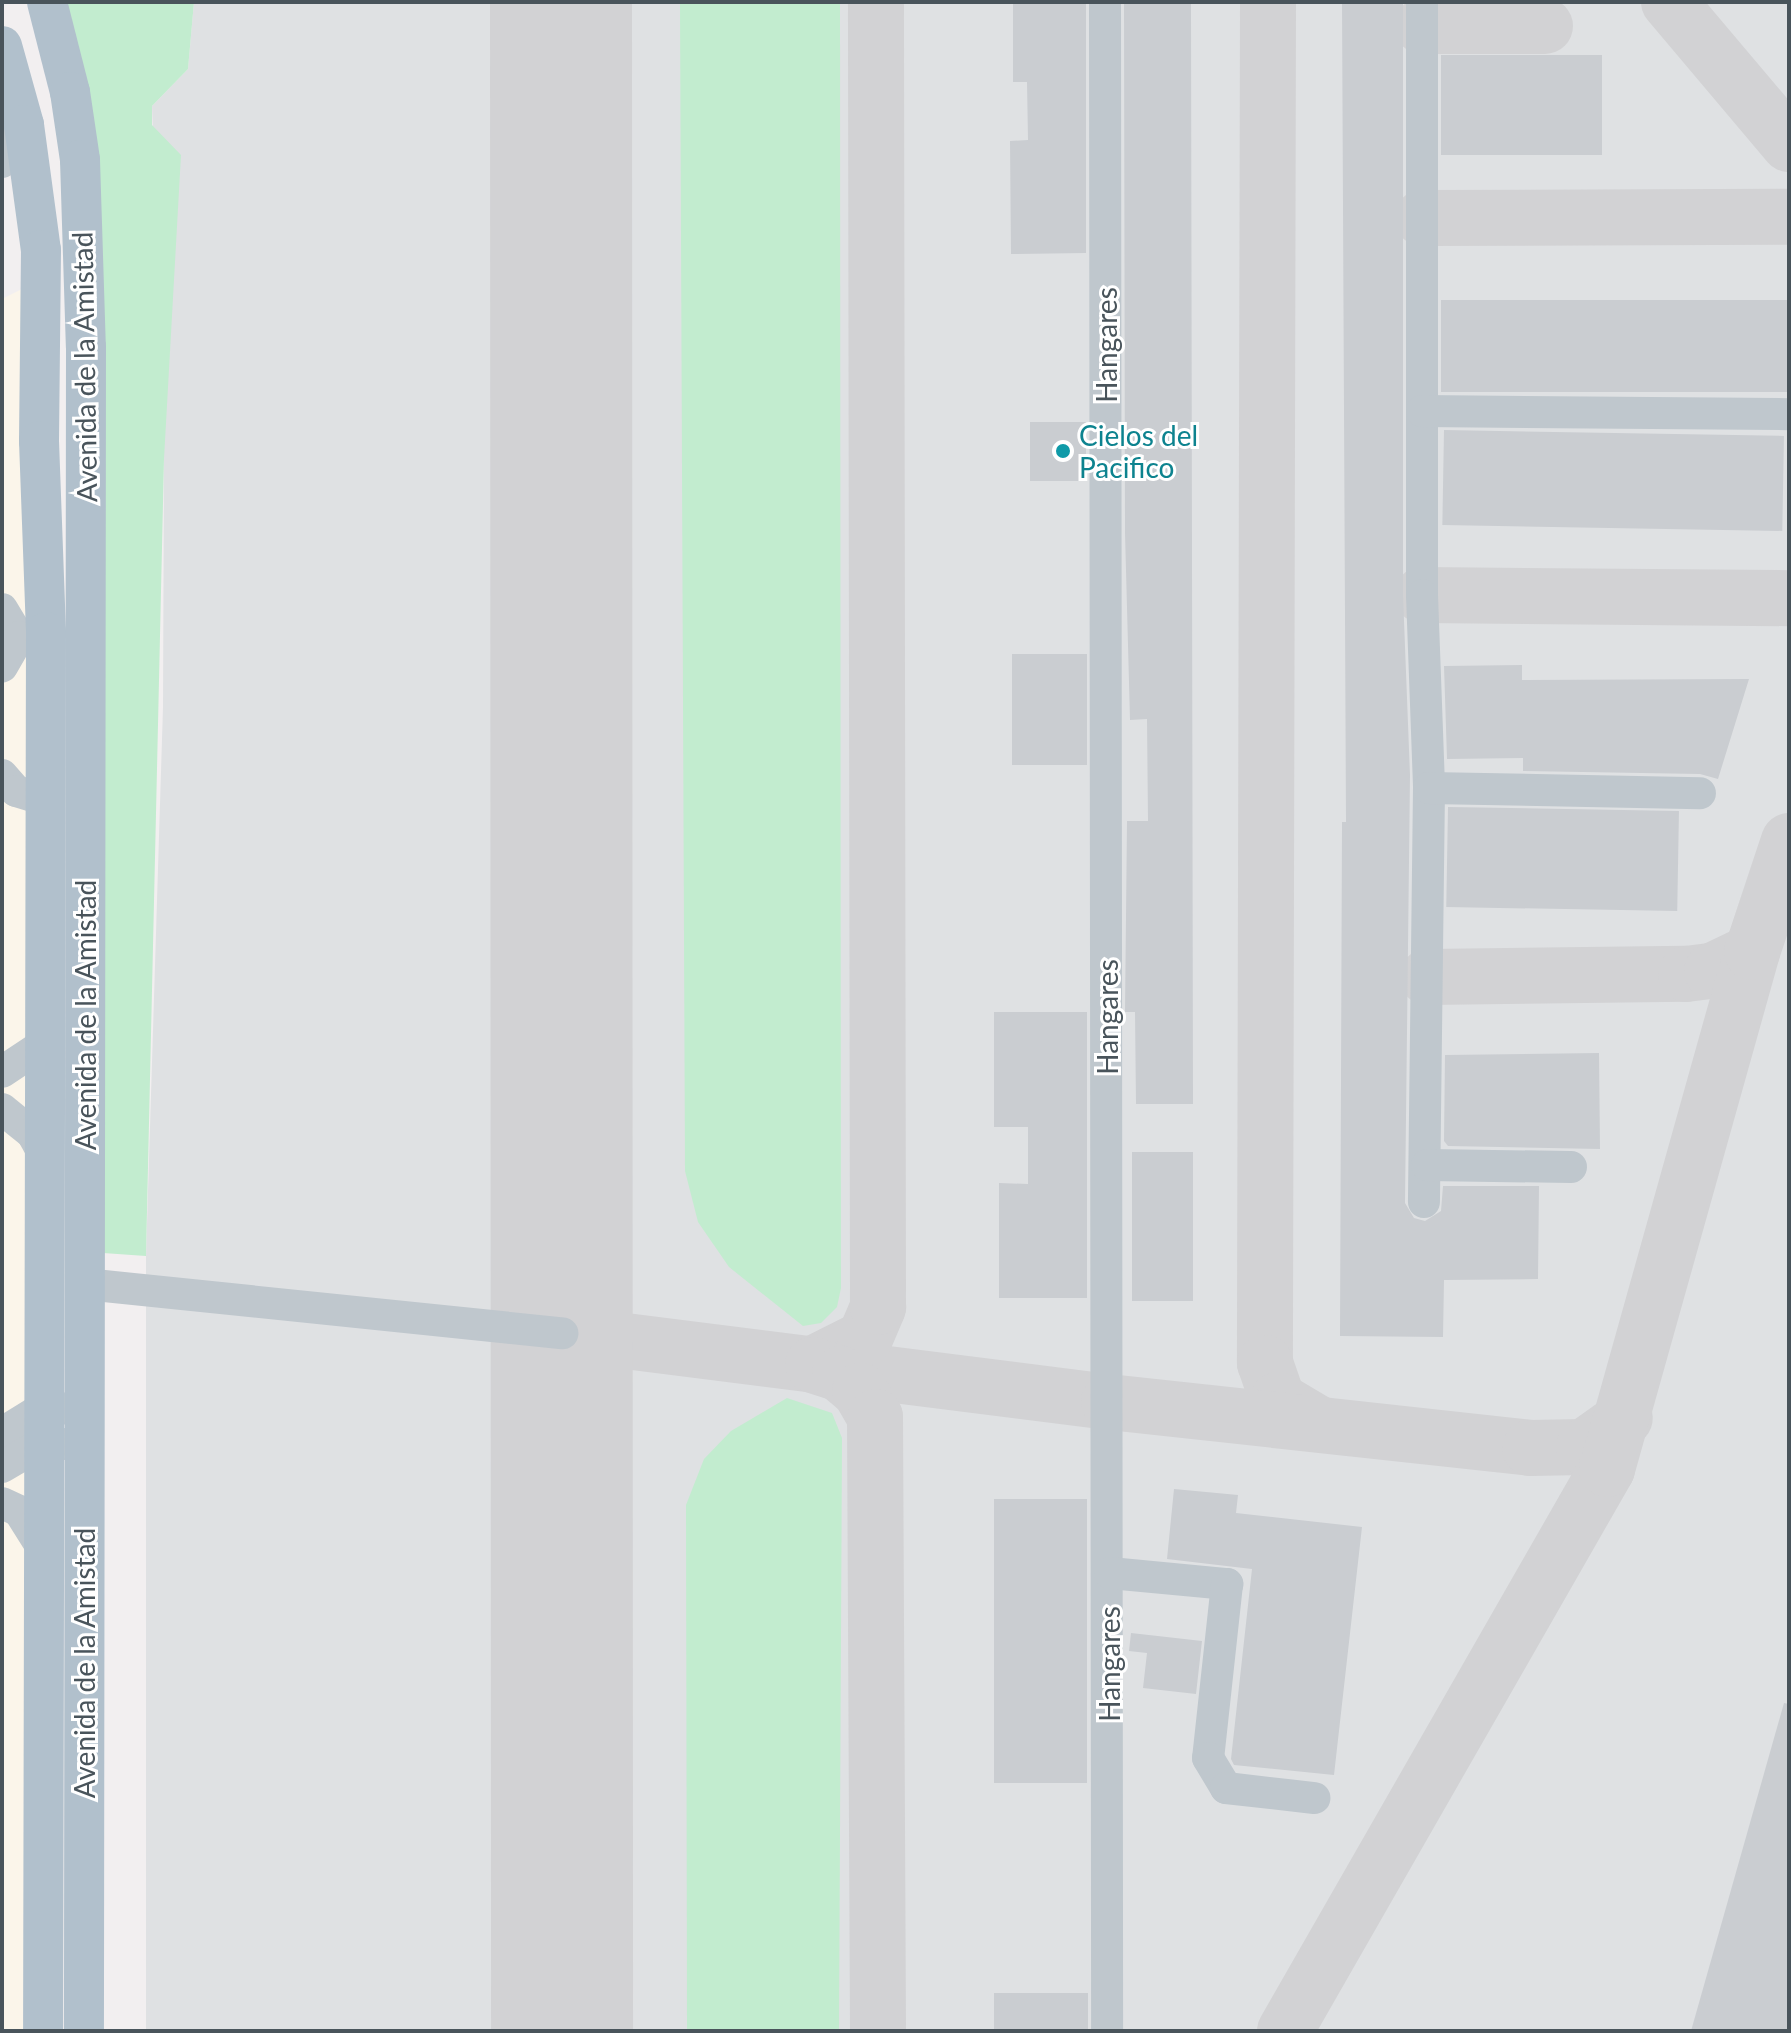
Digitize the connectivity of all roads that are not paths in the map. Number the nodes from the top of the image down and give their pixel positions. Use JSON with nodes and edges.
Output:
{"nodes":[{"id":1,"x":47,"y":2,"type":"edge"},
{"id":2,"x":1105,"y":2,"type":"edge"},
{"id":3,"x":1422,"y":2,"type":"edge"},
{"id":4,"x":5,"y":55,"type":"edge"},
{"id":5,"x":2,"y":162,"type":"edge"},
{"id":6,"x":1422,"y":411,"type":"junction"},
{"id":7,"x":1789,"y":414,"type":"edge"},
{"id":8,"x":2,"y":609,"type":"edge"},
{"id":9,"x":32,"y":635,"type":"junction"},
{"id":10,"x":2,"y":666,"type":"edge"},
{"id":11,"x":2,"y":775,"type":"edge"},
{"id":12,"x":1429,"y":788,"type":"junction"},
{"id":13,"x":1700,"y":793,"type":"dead end"},
{"id":14,"x":45,"y":800,"type":"junction"},
{"id":15,"x":44,"y":1044,"type":"junction"},
{"id":16,"x":2,"y":1072,"type":"edge"},
{"id":17,"x":2,"y":1109,"type":"edge"},
{"id":18,"x":43,"y":1153,"type":"junction"},
{"id":19,"x":1427,"y":1165,"type":"junction"},
{"id":20,"x":1571,"y":1167,"type":"dead end"},
{"id":21,"x":1424,"y":1202,"type":"dead end"},
{"id":22,"x":85,"y":1284,"type":"junction"},
{"id":23,"x":562,"y":1333,"type":"dead end"},
{"id":24,"x":84,"y":1426,"type":"junction"},
{"id":25,"x":41,"y":1427,"type":"junction"},
{"id":26,"x":2,"y":1433,"type":"edge"},
{"id":27,"x":2,"y":1467,"type":"edge"},
{"id":28,"x":2,"y":1503,"type":"edge"},
{"id":29,"x":41,"y":1546,"type":"junction"},
{"id":30,"x":1110,"y":1573,"type":"junction"},
{"id":31,"x":1314,"y":1798,"type":"dead end"},
{"id":32,"x":43,"y":2031,"type":"edge"},
{"id":33,"x":84,"y":2031,"type":"edge"},
{"id":34,"x":1107,"y":2031,"type":"edge"}],
"edges":[{"from":1,"to":22,"type":"main road","name":"Avenida de la Amistad"},
{"from":2,"to":30,"type":"lane","name":"Hangares"},
{"from":3,"to":6,"type":"lane"},
{"from":4,"to":5,"type":"lane"},
{"from":4,"to":9,"type":"main road","name":"Avenida de la Amistad"},
{"from":6,"to":7,"type":"lane"},
{"from":6,"to":12,"type":"lane"},
{"from":8,"to":9,"type":"lane"},
{"from":9,"to":10,"type":"lane"},
{"from":9,"to":14,"type":"main road","name":"Avenida de la Amistad"},
{"from":11,"to":14,"type":"lane"},
{"from":12,"to":13,"type":"lane"},
{"from":12,"to":19,"type":"lane"},
{"from":14,"to":15,"type":"main road","name":"Avenida de la Amistad"},
{"from":15,"to":16,"type":"lane"},
{"from":15,"to":18,"type":"main road","name":"Avenida de la Amistad"},
{"from":17,"to":18,"type":"lane"},
{"from":18,"to":25,"type":"main road","name":"Avenida de la Amistad"},
{"from":19,"to":20,"type":"lane"},
{"from":19,"to":21,"type":"lane"},
{"from":22,"to":23,"type":"lane"},
{"from":22,"to":24,"type":"main road","name":"Avenida de la Amistad"},
{"from":24,"to":25,"type":"lane"},
{"from":24,"to":33,"type":"main road","name":"Avenida de la Amistad"},
{"from":25,"to":26,"type":"lane"},
{"from":25,"to":27,"type":"lane"},
{"from":25,"to":29,"type":"main road","name":"Avenida de la Amistad"},
{"from":28,"to":29,"type":"lane"},
{"from":29,"to":32,"type":"main road","name":"Avenida de la Amistad"},
{"from":30,"to":31,"type":"lane"},
{"from":30,"to":34,"type":"lane","name":"Hangares"}]}
